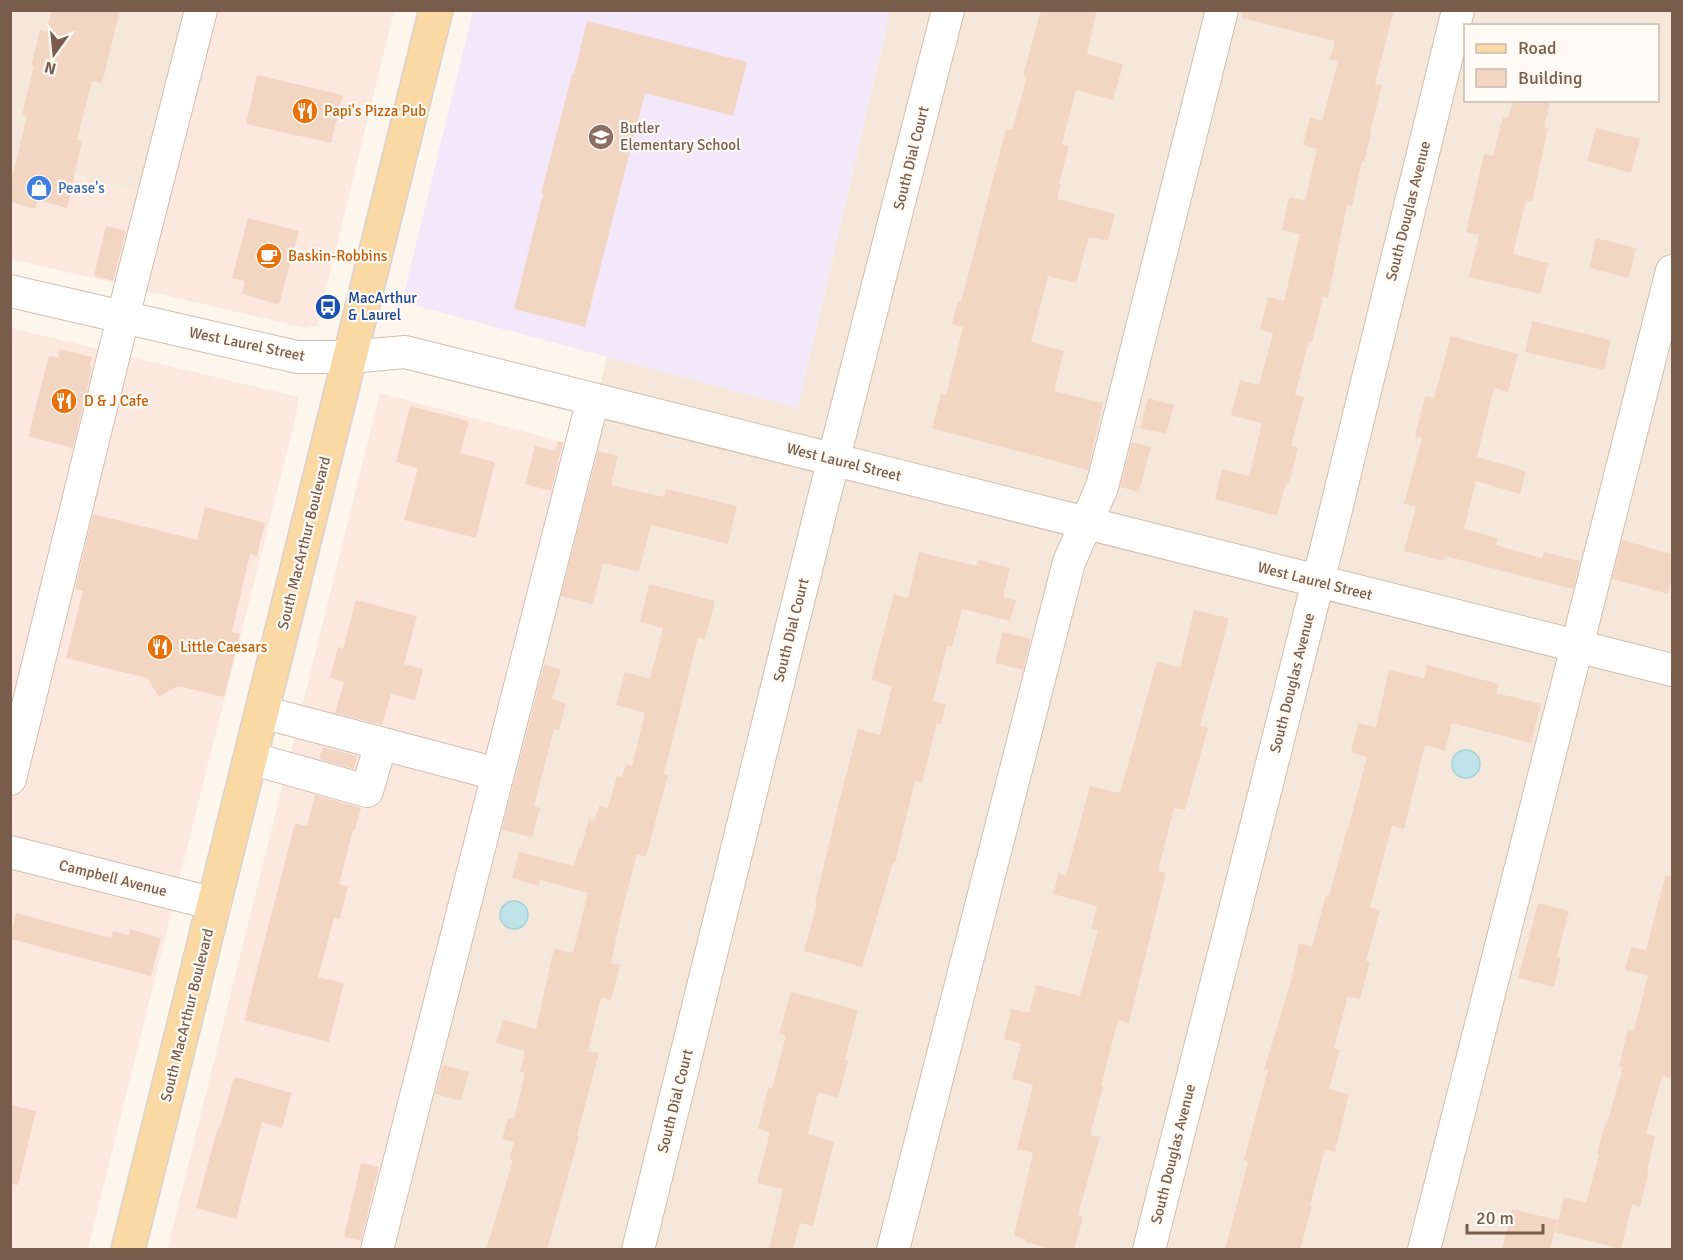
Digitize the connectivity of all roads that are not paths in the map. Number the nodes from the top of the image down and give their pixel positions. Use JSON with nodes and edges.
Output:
{"nodes":[{"id":1,"x":201,"y":10,"type":"edge"},
{"id":2,"x":436,"y":10,"type":"edge"},
{"id":3,"x":1222,"y":10,"type":"edge"},
{"id":4,"x":1458,"y":10,"type":"edge"},
{"id":5,"x":943,"y":12,"type":"edge"},
{"id":6,"x":1672,"y":271,"type":"edge"},
{"id":7,"x":10,"y":291,"type":"edge"},
{"id":8,"x":125,"y":317,"type":"junction"},
{"id":9,"x":350,"y":357,"type":"junction"},
{"id":10,"x":593,"y":399,"type":"junction"},
{"id":11,"x":834,"y":459,"type":"junction"},
{"id":12,"x":1085,"y":524,"type":"junction"},
{"id":13,"x":1317,"y":582,"type":"junction"},
{"id":14,"x":1578,"y":646,"type":"junction"},
{"id":15,"x":1672,"y":670,"type":"edge"},
{"id":16,"x":262,"y":712,"type":"junction"},
{"id":17,"x":381,"y":743,"type":"junction"},
{"id":18,"x":250,"y":758,"type":"junction"},
{"id":19,"x":497,"y":774,"type":"junction"},
{"id":20,"x":10,"y":779,"type":"edge"},
{"id":21,"x":10,"y":852,"type":"edge"},
{"id":22,"x":215,"y":904,"type":"junction"},
{"id":23,"x":128,"y":1250,"type":"edge"},
{"id":24,"x":377,"y":1250,"type":"edge"},
{"id":25,"x":638,"y":1250,"type":"edge"},
{"id":26,"x":893,"y":1250,"type":"edge"},
{"id":27,"x":1149,"y":1250,"type":"edge"},
{"id":28,"x":1424,"y":1250,"type":"edge"}],
"edges":[{"from":1,"to":8,"type":"street"},
{"from":2,"to":9,"type":"main road","name":"South MacArthur Boulevard"},
{"from":3,"to":12,"type":"street"},
{"from":4,"to":13,"type":"street","name":"South Douglas Avenue"},
{"from":5,"to":11,"type":"street","name":"South Dial Court"},
{"from":6,"to":14,"type":"street"},
{"from":7,"to":8,"type":"street","name":"West Laurel Street"},
{"from":8,"to":9,"type":"street","name":"West Laurel Street"},
{"from":8,"to":20,"type":"street"},
{"from":9,"to":10,"type":"street","name":"West Laurel Street"},
{"from":9,"to":16,"type":"main road","name":"South MacArthur Boulevard"},
{"from":10,"to":11,"type":"street","name":"West Laurel Street"},
{"from":10,"to":19,"type":"street"},
{"from":11,"to":12,"type":"street","name":"West Laurel Street"},
{"from":11,"to":25,"type":"street","name":"South Dial Court"},
{"from":12,"to":13,"type":"street","name":"West Laurel Street"},
{"from":12,"to":26,"type":"street"},
{"from":13,"to":14,"type":"street","name":"West Laurel Street"},
{"from":13,"to":27,"type":"street","name":"South Douglas Avenue"},
{"from":14,"to":15,"type":"street","name":"West Laurel Street"},
{"from":14,"to":28,"type":"street"},
{"from":16,"to":17,"type":"street"},
{"from":16,"to":18,"type":"main road","name":"South MacArthur Boulevard"},
{"from":17,"to":18,"type":"street"},
{"from":17,"to":19,"type":"street"},
{"from":18,"to":22,"type":"main road","name":"South MacArthur Boulevard"},
{"from":19,"to":24,"type":"street"},
{"from":21,"to":22,"type":"street","name":"Campbell Avenue"},
{"from":22,"to":23,"type":"main road","name":"South MacArthur Boulevard"}]}
